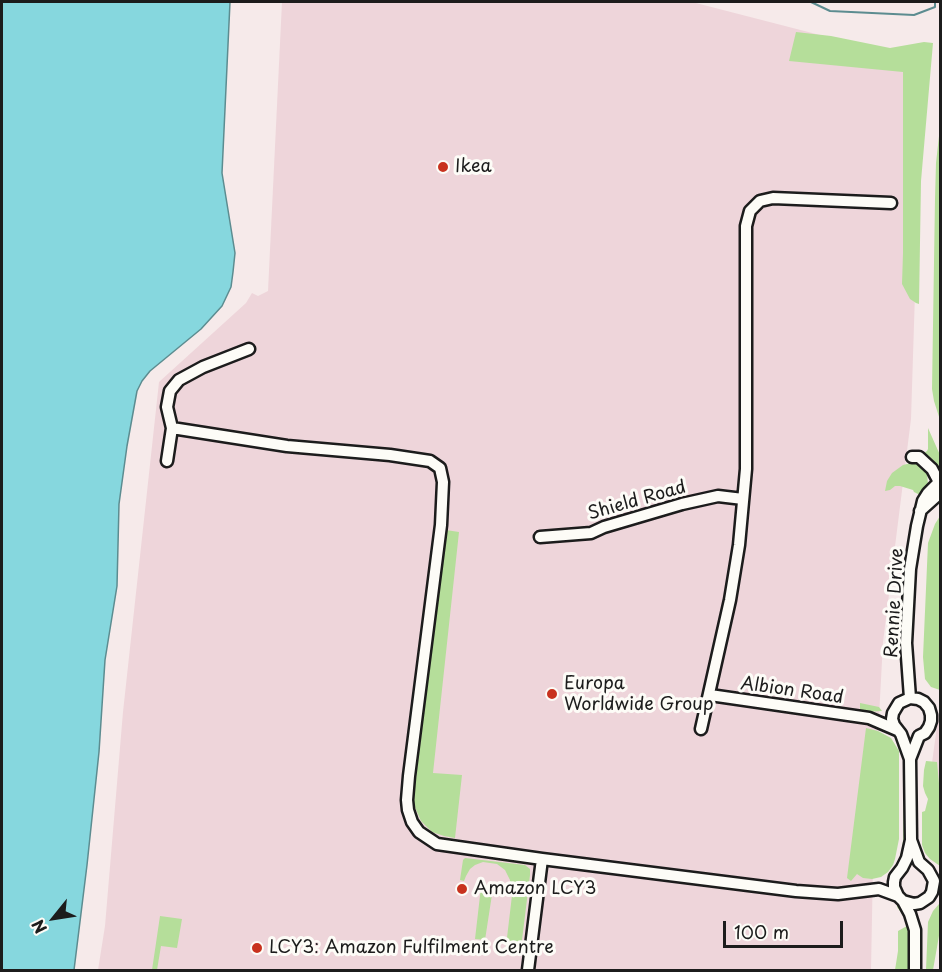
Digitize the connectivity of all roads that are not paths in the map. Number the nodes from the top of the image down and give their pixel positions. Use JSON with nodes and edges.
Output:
{"nodes":[{"id":1,"x":891,"y":203,"type":"dead end"},
{"id":2,"x":249,"y":349,"type":"dead end"},
{"id":3,"x":172,"y":428,"type":"junction"},
{"id":4,"x":912,"y":457,"type":"dead end"},
{"id":5,"x":168,"y":461,"type":"dead end"},
{"id":6,"x":940,"y":485,"type":"edge"},
{"id":7,"x":743,"y":499,"type":"junction"},
{"id":8,"x":540,"y":537,"type":"dead end"},
{"id":9,"x":710,"y":695,"type":"junction"},
{"id":10,"x":910,"y":698,"type":"junction"},
{"id":11,"x":895,"y":707,"type":"junction"},
{"id":12,"x":869,"y":718,"type":"junction"},
{"id":13,"x":701,"y":729,"type":"dead end"},
{"id":14,"x":899,"y":732,"type":"junction"},
{"id":15,"x":919,"y":736,"type":"junction"},
{"id":16,"x":910,"y":759,"type":"junction"},
{"id":17,"x":911,"y":840,"type":"junction"},
{"id":18,"x":542,"y":860,"type":"junction"},
{"id":19,"x":924,"y":867,"type":"junction"},
{"id":20,"x":899,"y":873,"type":"junction"},
{"id":21,"x":874,"y":889,"type":"junction"},
{"id":22,"x":901,"y":898,"type":"junction"},
{"id":23,"x":925,"y":901,"type":"junction"},
{"id":24,"x":915,"y":930,"type":"junction"},
{"id":25,"x":528,"y":970,"type":"edge"},
{"id":26,"x":915,"y":970,"type":"edge"}],
"edges":[{"from":1,"to":7,"type":"street"},
{"from":2,"to":3,"type":"street"},
{"from":3,"to":5,"type":"street"},
{"from":3,"to":18,"type":"street"},
{"from":4,"to":6,"type":"street"},
{"from":6,"to":10,"type":"street","name":"Rennie Drive"},
{"from":7,"to":8,"type":"street","name":"Shield Road"},
{"from":7,"to":9,"type":"street"},
{"from":9,"to":12,"type":"street","name":"Albion Road"},
{"from":9,"to":13,"type":"street"},
{"from":10,"to":11,"type":"street"},
{"from":10,"to":15,"type":"street"},
{"from":11,"to":12,"type":"street"},
{"from":11,"to":14,"type":"street"},
{"from":12,"to":14,"type":"street","name":"Albion Road"},
{"from":14,"to":15,"type":"street"},
{"from":14,"to":16,"type":"street"},
{"from":15,"to":16,"type":"street"},
{"from":16,"to":17,"type":"street"},
{"from":17,"to":19,"type":"street"},
{"from":17,"to":20,"type":"street"},
{"from":18,"to":21,"type":"street"},
{"from":18,"to":25,"type":"street"},
{"from":19,"to":20,"type":"street"},
{"from":19,"to":23,"type":"street"},
{"from":20,"to":21,"type":"street"},
{"from":20,"to":22,"type":"street"},
{"from":21,"to":22,"type":"street"},
{"from":22,"to":23,"type":"street"},
{"from":22,"to":24,"type":"street"},
{"from":23,"to":24,"type":"street"},
{"from":24,"to":26,"type":"street"}]}
